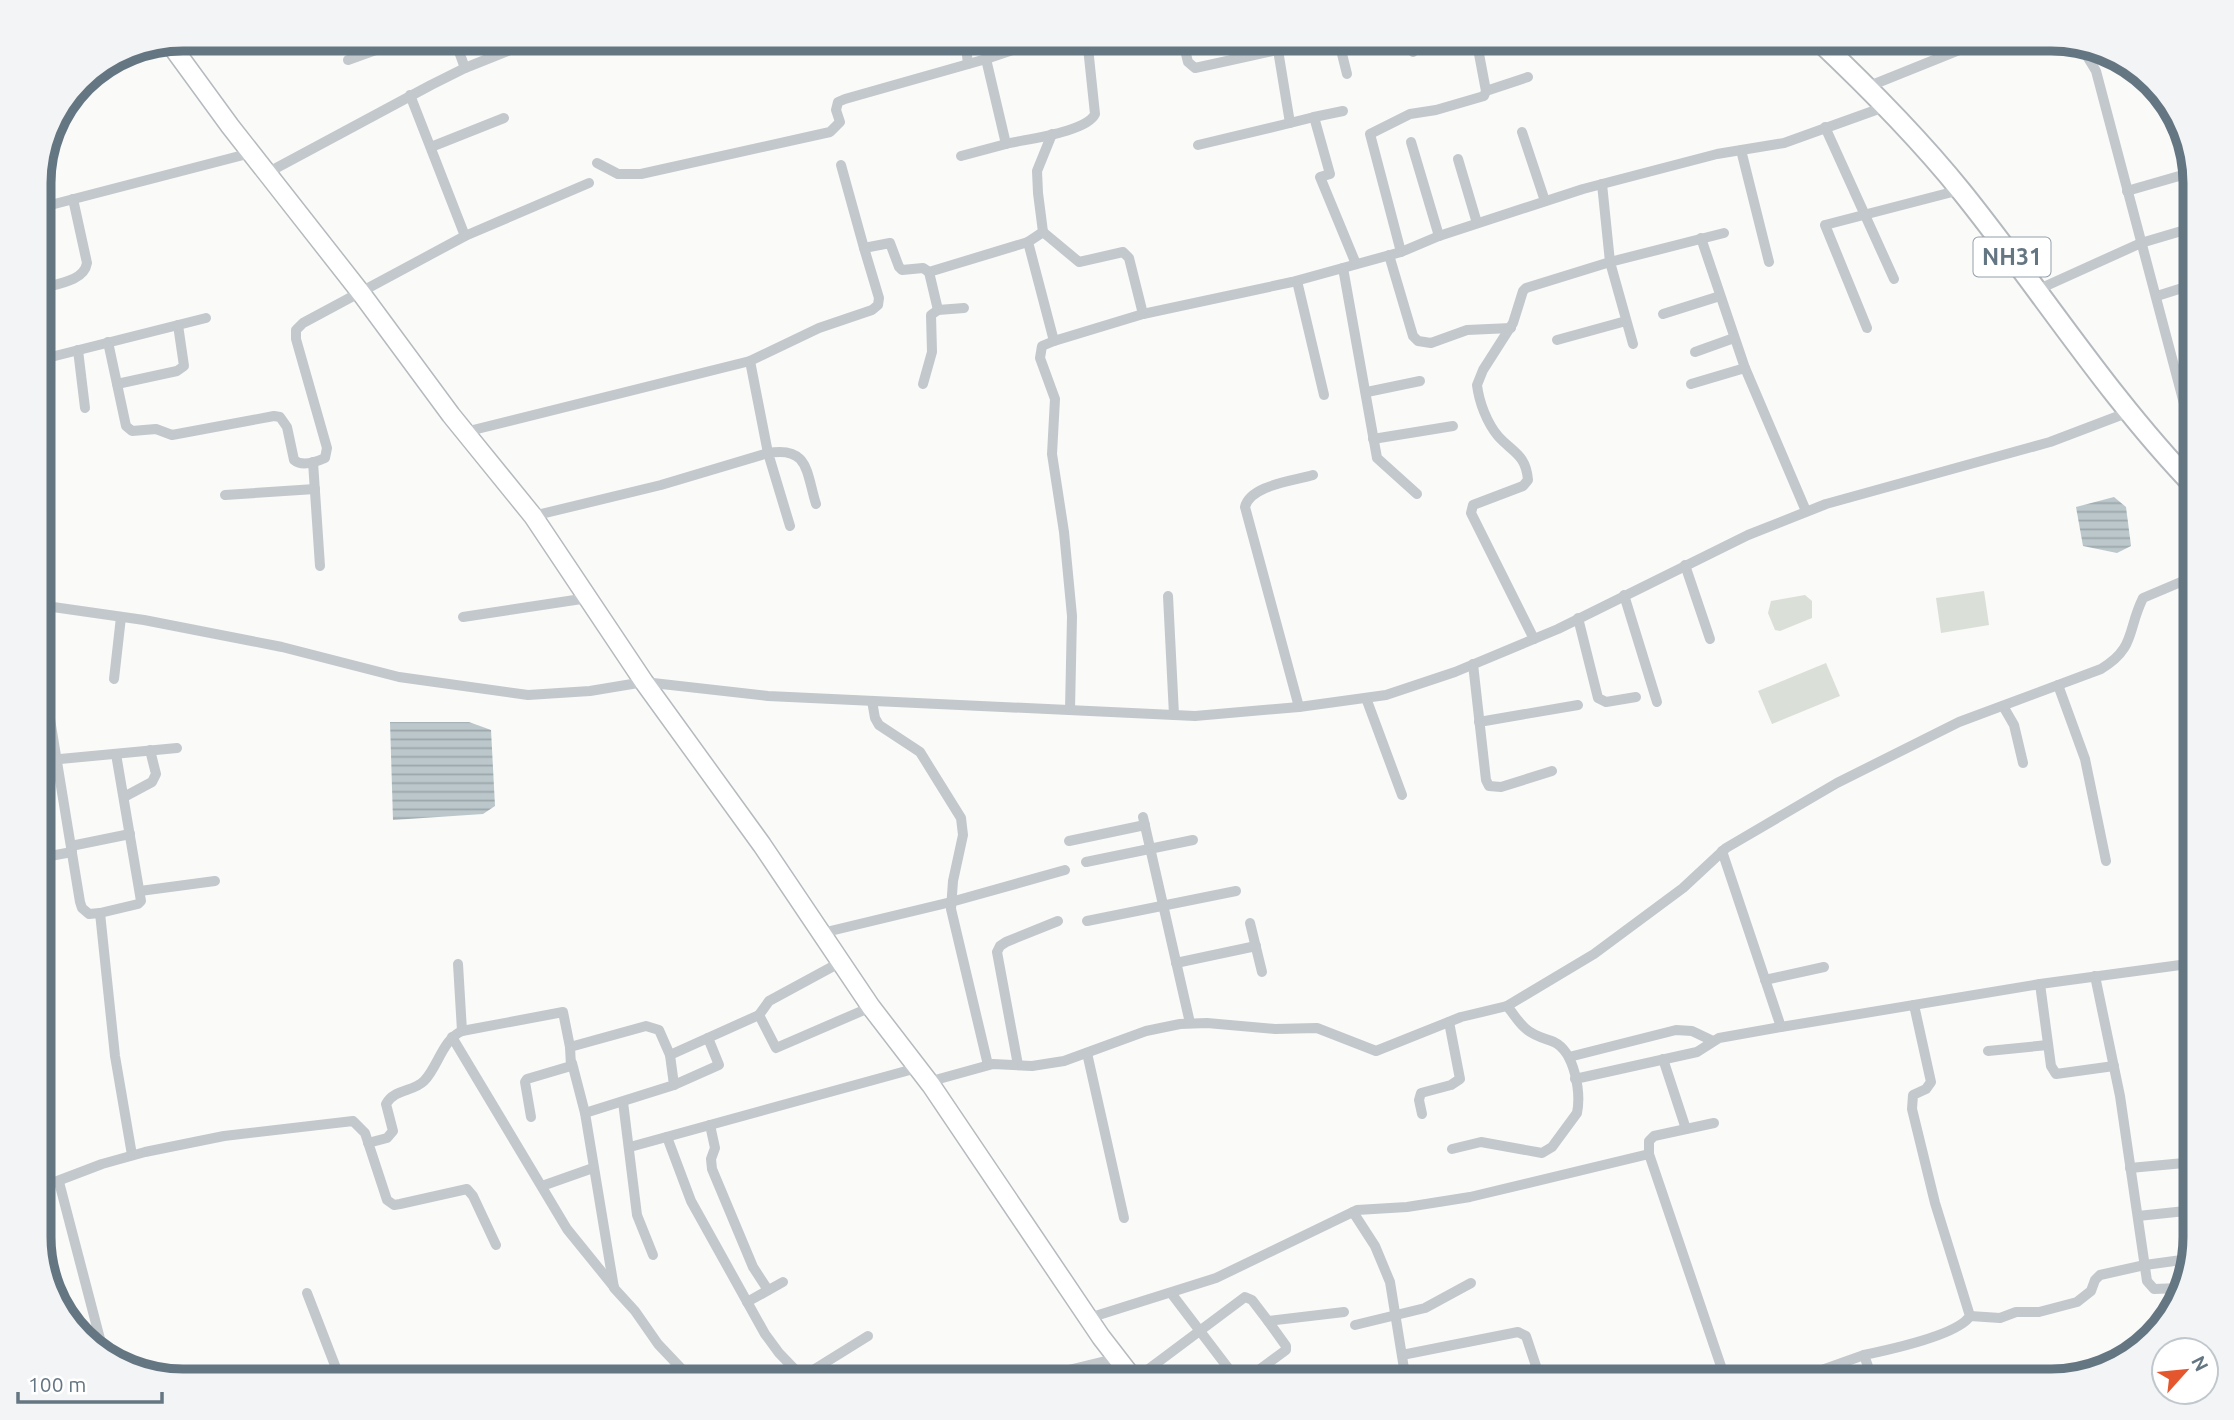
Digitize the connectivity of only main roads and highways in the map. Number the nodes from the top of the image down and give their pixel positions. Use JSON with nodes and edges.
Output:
{"nodes":[{"id":1,"x":175,"y":51,"type":"edge"},
{"id":2,"x":1830,"y":51,"type":"edge"},
{"id":3,"x":2183,"y":472,"type":"edge"},
{"id":4,"x":1126,"y":1369,"type":"edge"}],
"edges":[{"from":1,"to":4,"type":"main road"},
{"from":2,"to":3,"type":"highway","number":"NH31"}]}
